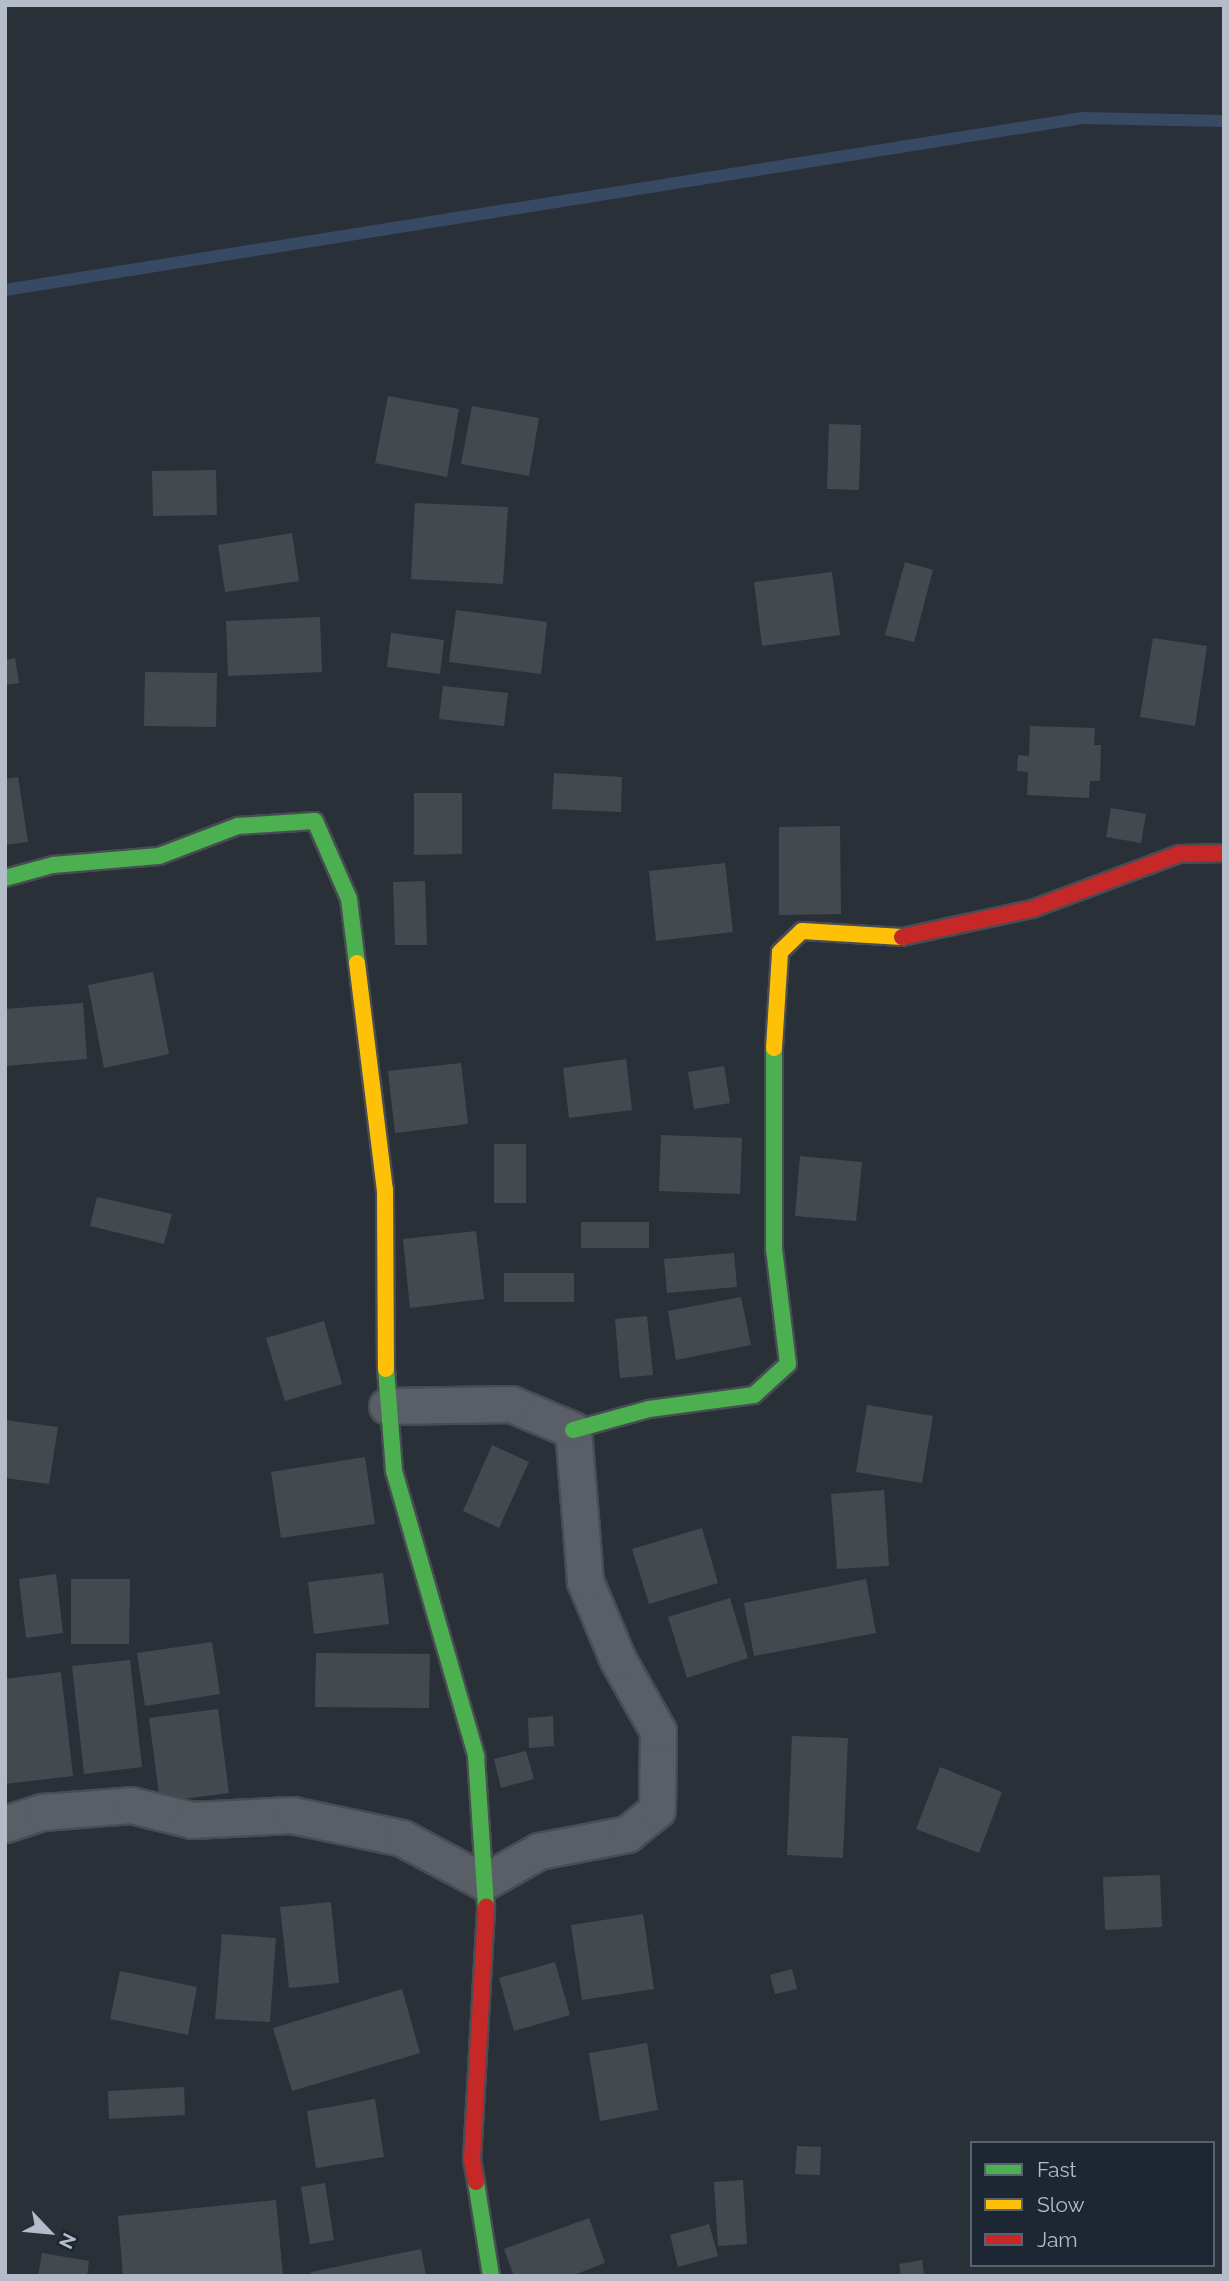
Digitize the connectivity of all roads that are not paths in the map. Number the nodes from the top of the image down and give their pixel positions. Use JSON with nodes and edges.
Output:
{"nodes":[{"id":1,"x":1224,"y":853,"type":"edge"},
{"id":2,"x":5,"y":878,"type":"edge"},
{"id":3,"x":387,"y":1406,"type":"junction"},
{"id":4,"x":573,"y":1430,"type":"junction"},
{"id":5,"x":5,"y":1824,"type":"edge"},
{"id":6,"x":484,"y":1882,"type":"junction"},
{"id":7,"x":491,"y":2276,"type":"edge"}],
"edges":[{"from":1,"to":4,"type":"street"},
{"from":2,"to":3,"type":"street"},
{"from":3,"to":4,"type":"street"},
{"from":3,"to":6,"type":"street"},
{"from":4,"to":6,"type":"street"},
{"from":5,"to":6,"type":"street"},
{"from":6,"to":7,"type":"street"}]}
